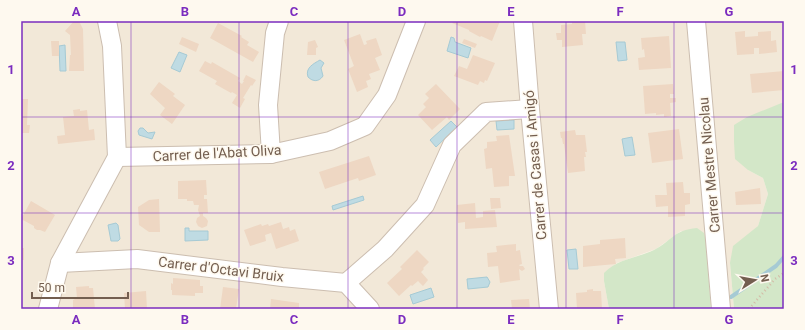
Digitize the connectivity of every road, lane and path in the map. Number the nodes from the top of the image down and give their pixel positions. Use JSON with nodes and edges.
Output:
{"nodes":[{"id":1,"x":107,"y":21,"type":"edge"},
{"id":2,"x":279,"y":21,"type":"edge"},
{"id":3,"x":416,"y":21,"type":"edge"},
{"id":4,"x":523,"y":21,"type":"edge"},
{"id":5,"x":696,"y":21,"type":"edge"},
{"id":6,"x":530,"y":109,"type":"junction"},
{"id":7,"x":270,"y":154,"type":"junction"},
{"id":8,"x":117,"y":157,"type":"junction"},
{"id":9,"x":60,"y":263,"type":"junction"},
{"id":10,"x":784,"y":273,"type":"edge"},
{"id":11,"x":346,"y":283,"type":"junction"},
{"id":12,"x":48,"y":309,"type":"edge"},
{"id":13,"x":370,"y":309,"type":"edge"},
{"id":14,"x":549,"y":309,"type":"edge"},
{"id":15,"x":721,"y":309,"type":"edge"},
{"id":16,"x":749,"y":309,"type":"edge"}],
"edges":[{"from":1,"to":8,"type":"street"},
{"from":2,"to":7,"type":"street"},
{"from":3,"to":7,"type":"street","name":"Carrer de l'Abat Oliva"},
{"from":4,"to":6,"type":"street","name":"Carrer de Casas i Amigó"},
{"from":5,"to":15,"type":"street","name":"Carrer Mestre Nicolau"},
{"from":6,"to":11,"type":"street"},
{"from":6,"to":14,"type":"street","name":"Carrer de Casas i Amigó"},
{"from":7,"to":8,"type":"street","name":"Carrer de l'Abat Oliva"},
{"from":8,"to":9,"type":"street"},
{"from":9,"to":11,"type":"street","name":"Carrer d'Octavi Bruix"},
{"from":9,"to":12,"type":"street"},
{"from":10,"to":16,"type":"path"},
{"from":11,"to":13,"type":"street"}]}
